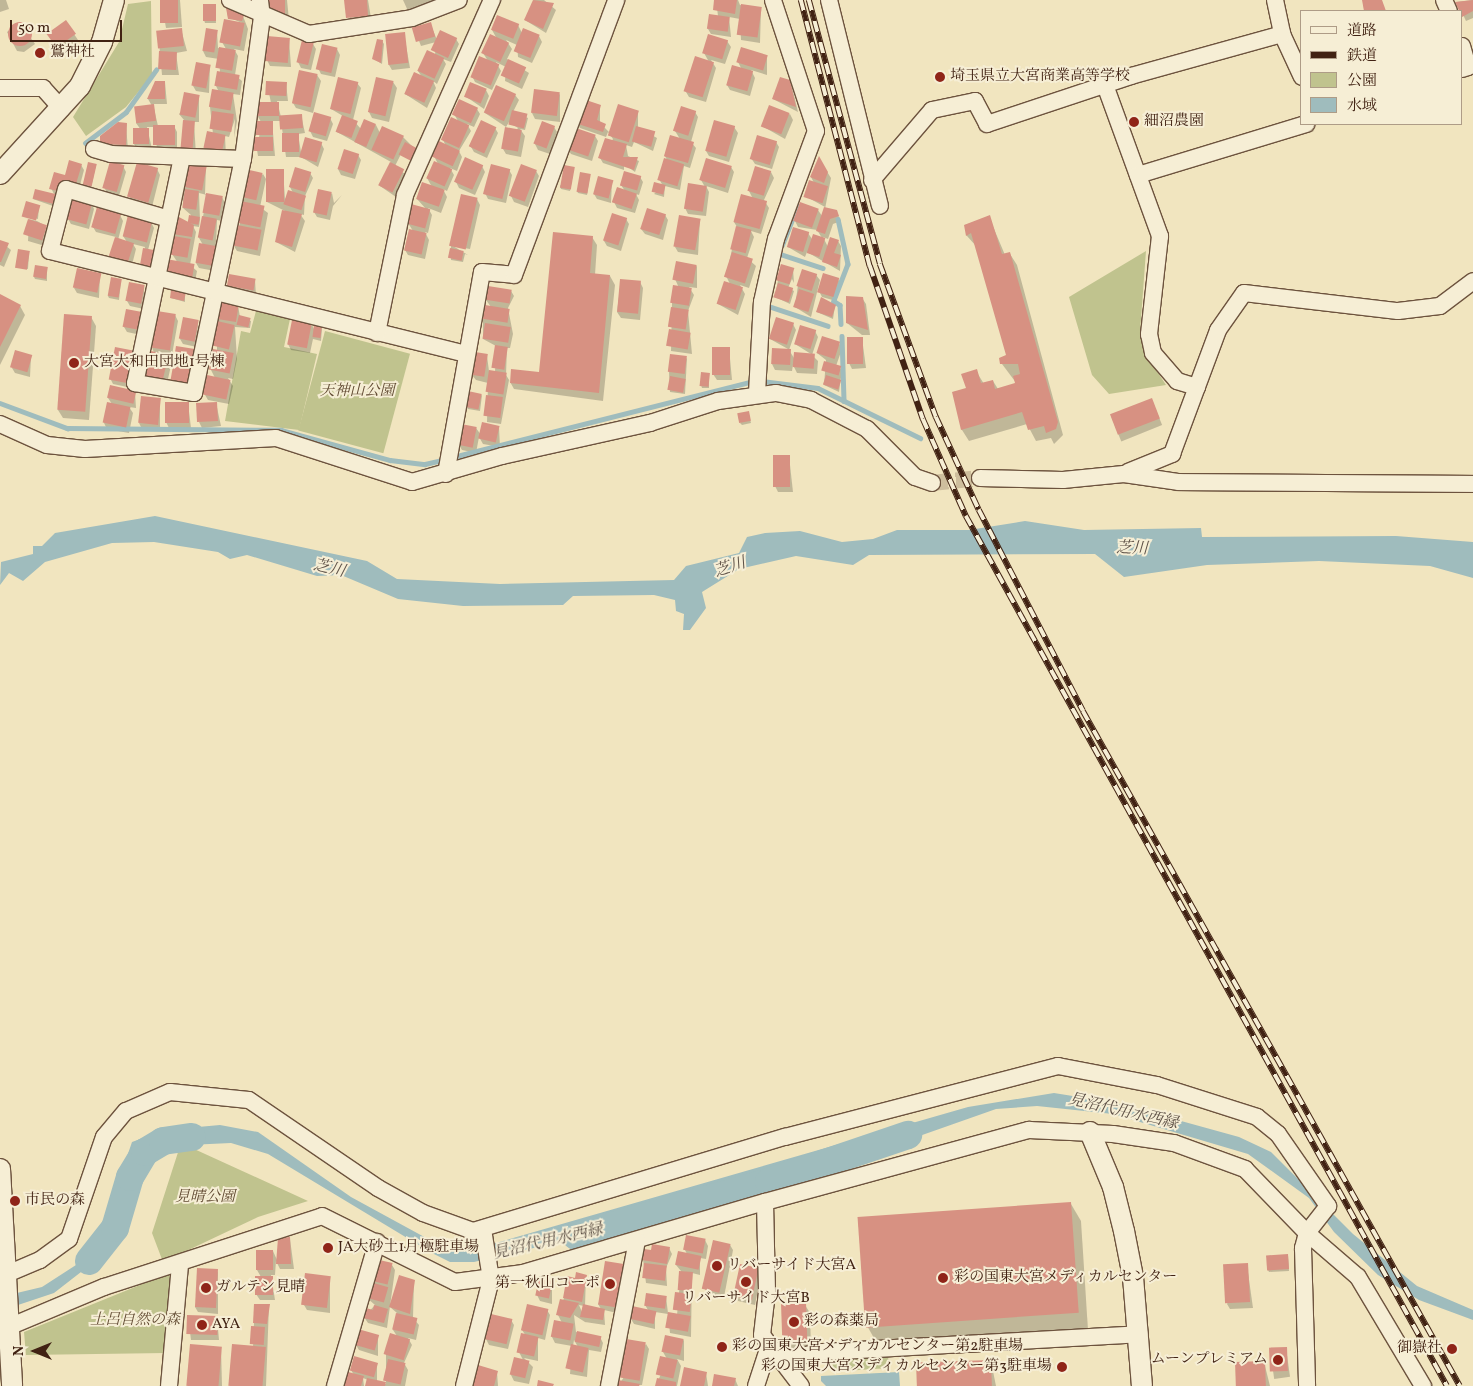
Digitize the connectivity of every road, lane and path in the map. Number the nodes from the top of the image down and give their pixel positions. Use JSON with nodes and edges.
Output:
{"nodes":[{"id":1,"x":114,"y":0,"type":"edge"},
{"id":2,"x":230,"y":0,"type":"edge"},
{"id":3,"x":260,"y":0,"type":"edge"},
{"id":4,"x":459,"y":0,"type":"edge"},
{"id":5,"x":492,"y":0,"type":"edge"},
{"id":6,"x":616,"y":0,"type":"edge"},
{"id":7,"x":773,"y":0,"type":"edge"},
{"id":8,"x":829,"y":0,"type":"edge"},
{"id":9,"x":1276,"y":0,"type":"edge"},
{"id":10,"x":262,"y":17,"type":"junction"},
{"id":11,"x":1282,"y":34,"type":"junction"},
{"id":12,"x":1463,"y":50,"type":"edge"},
{"id":13,"x":1463,"y":69,"type":"edge"},
{"id":14,"x":1300,"y":72,"type":"edge"},
{"id":15,"x":1105,"y":85,"type":"junction"},
{"id":16,"x":0,"y":88,"type":"edge"},
{"id":17,"x":62,"y":109,"type":"junction"},
{"id":18,"x":1303,"y":125,"type":"edge"},
{"id":19,"x":94,"y":149,"type":"dead end"},
{"id":20,"x":182,"y":157,"type":"junction"},
{"id":21,"x":243,"y":159,"type":"junction"},
{"id":22,"x":0,"y":174,"type":"edge"},
{"id":23,"x":1138,"y":175,"type":"junction"},
{"id":24,"x":872,"y":180,"type":"junction"},
{"id":25,"x":880,"y":206,"type":"dead end"},
{"id":26,"x":169,"y":219,"type":"junction"},
{"id":27,"x":157,"y":279,"type":"junction"},
{"id":28,"x":1473,"y":281,"type":"edge"},
{"id":29,"x":1466,"y":292,"type":"edge"},
{"id":30,"x":215,"y":293,"type":"junction"},
{"id":31,"x":378,"y":332,"type":"junction"},
{"id":32,"x":465,"y":354,"type":"junction"},
{"id":33,"x":1197,"y":387,"type":"junction"},
{"id":34,"x":757,"y":393,"type":"junction"},
{"id":35,"x":0,"y":424,"type":"edge"},
{"id":36,"x":1172,"y":454,"type":"junction"},
{"id":37,"x":446,"y":474,"type":"junction"},
{"id":38,"x":1124,"y":474,"type":"junction"},
{"id":39,"x":980,"y":478,"type":"tunnel mouth"},
{"id":40,"x":932,"y":482,"type":"tunnel mouth"},
{"id":41,"x":1179,"y":482,"type":"junction"},
{"id":42,"x":1473,"y":484,"type":"edge"},
{"id":43,"x":1090,"y":1132,"type":"junction"},
{"id":44,"x":0,"y":1169,"type":"edge"},
{"id":45,"x":765,"y":1202,"type":"junction"},
{"id":46,"x":483,"y":1229,"type":"junction"},
{"id":47,"x":1309,"y":1230,"type":"junction"},
{"id":48,"x":637,"y":1241,"type":"junction"},
{"id":49,"x":377,"y":1242,"type":"junction"},
{"id":50,"x":180,"y":1264,"type":"junction"},
{"id":51,"x":491,"y":1279,"type":"junction"},
{"id":52,"x":6,"y":1280,"type":"edge"},
{"id":53,"x":11,"y":1326,"type":"junction"},
{"id":54,"x":1139,"y":1334,"type":"junction"},
{"id":55,"x":774,"y":1354,"type":"junction"},
{"id":56,"x":12,"y":1386,"type":"edge"},
{"id":57,"x":169,"y":1386,"type":"edge"},
{"id":58,"x":335,"y":1386,"type":"edge"},
{"id":59,"x":464,"y":1386,"type":"edge"},
{"id":60,"x":609,"y":1386,"type":"edge"},
{"id":61,"x":756,"y":1386,"type":"edge"},
{"id":62,"x":802,"y":1386,"type":"edge"},
{"id":63,"x":1142,"y":1386,"type":"edge"},
{"id":64,"x":1307,"y":1386,"type":"edge"},
{"id":65,"x":1423,"y":1386,"type":"edge"}],
"edges":[{"from":1,"to":17,"type":"street"},
{"from":2,"to":10,"type":"street"},
{"from":3,"to":10,"type":"street"},
{"from":4,"to":10,"type":"street"},
{"from":5,"to":31,"type":"street"},
{"from":6,"to":32,"type":"street"},
{"from":7,"to":34,"type":"street"},
{"from":8,"to":24,"type":"street"},
{"from":9,"to":11,"type":"street"},
{"from":10,"to":21,"type":"street"},
{"from":11,"to":14,"type":"street"},
{"from":11,"to":15,"type":"street"},
{"from":12,"to":13,"type":"street"},
{"from":15,"to":23,"type":"street"},
{"from":15,"to":24,"type":"street"},
{"from":16,"to":17,"type":"street"},
{"from":17,"to":22,"type":"street"},
{"from":18,"to":23,"type":"street"},
{"from":19,"to":20,"type":"street"},
{"from":20,"to":21,"type":"street"},
{"from":20,"to":26,"type":"street"},
{"from":21,"to":30,"type":"street"},
{"from":23,"to":33,"type":"street"},
{"from":24,"to":25,"type":"street"},
{"from":26,"to":27,"type":"street"},
{"from":26,"to":27,"type":"street"},
{"from":27,"to":30,"type":"street"},
{"from":27,"to":30,"type":"street"},
{"from":28,"to":29,"type":"street"},
{"from":29,"to":33,"type":"street"},
{"from":30,"to":31,"type":"street"},
{"from":31,"to":32,"type":"street"},
{"from":32,"to":37,"type":"street"},
{"from":33,"to":36,"type":"street"},
{"from":34,"to":37,"type":"street"},
{"from":34,"to":40,"type":"street"},
{"from":35,"to":37,"type":"street"},
{"from":36,"to":38,"type":"street"},
{"from":36,"to":41,"type":"street"},
{"from":38,"to":39,"type":"street"},
{"from":38,"to":41,"type":"street"},
{"from":41,"to":42,"type":"street"},
{"from":43,"to":45,"type":"street"},
{"from":43,"to":47,"type":"street"},
{"from":43,"to":54,"type":"street"},
{"from":44,"to":52,"type":"street"},
{"from":45,"to":48,"type":"street"},
{"from":45,"to":55,"type":"street"},
{"from":46,"to":47,"type":"street"},
{"from":46,"to":51,"type":"street"},
{"from":46,"to":52,"type":"street"},
{"from":47,"to":64,"type":"street"},
{"from":47,"to":65,"type":"street"},
{"from":48,"to":51,"type":"street"},
{"from":48,"to":60,"type":"street"},
{"from":49,"to":50,"type":"street"},
{"from":49,"to":51,"type":"street"},
{"from":49,"to":58,"type":"street"},
{"from":50,"to":53,"type":"street"},
{"from":50,"to":57,"type":"street"},
{"from":51,"to":59,"type":"street"},
{"from":52,"to":53,"type":"street"},
{"from":53,"to":56,"type":"street"},
{"from":54,"to":55,"type":"street"},
{"from":54,"to":63,"type":"street"},
{"from":55,"to":61,"type":"street"},
{"from":55,"to":62,"type":"street"}]}
